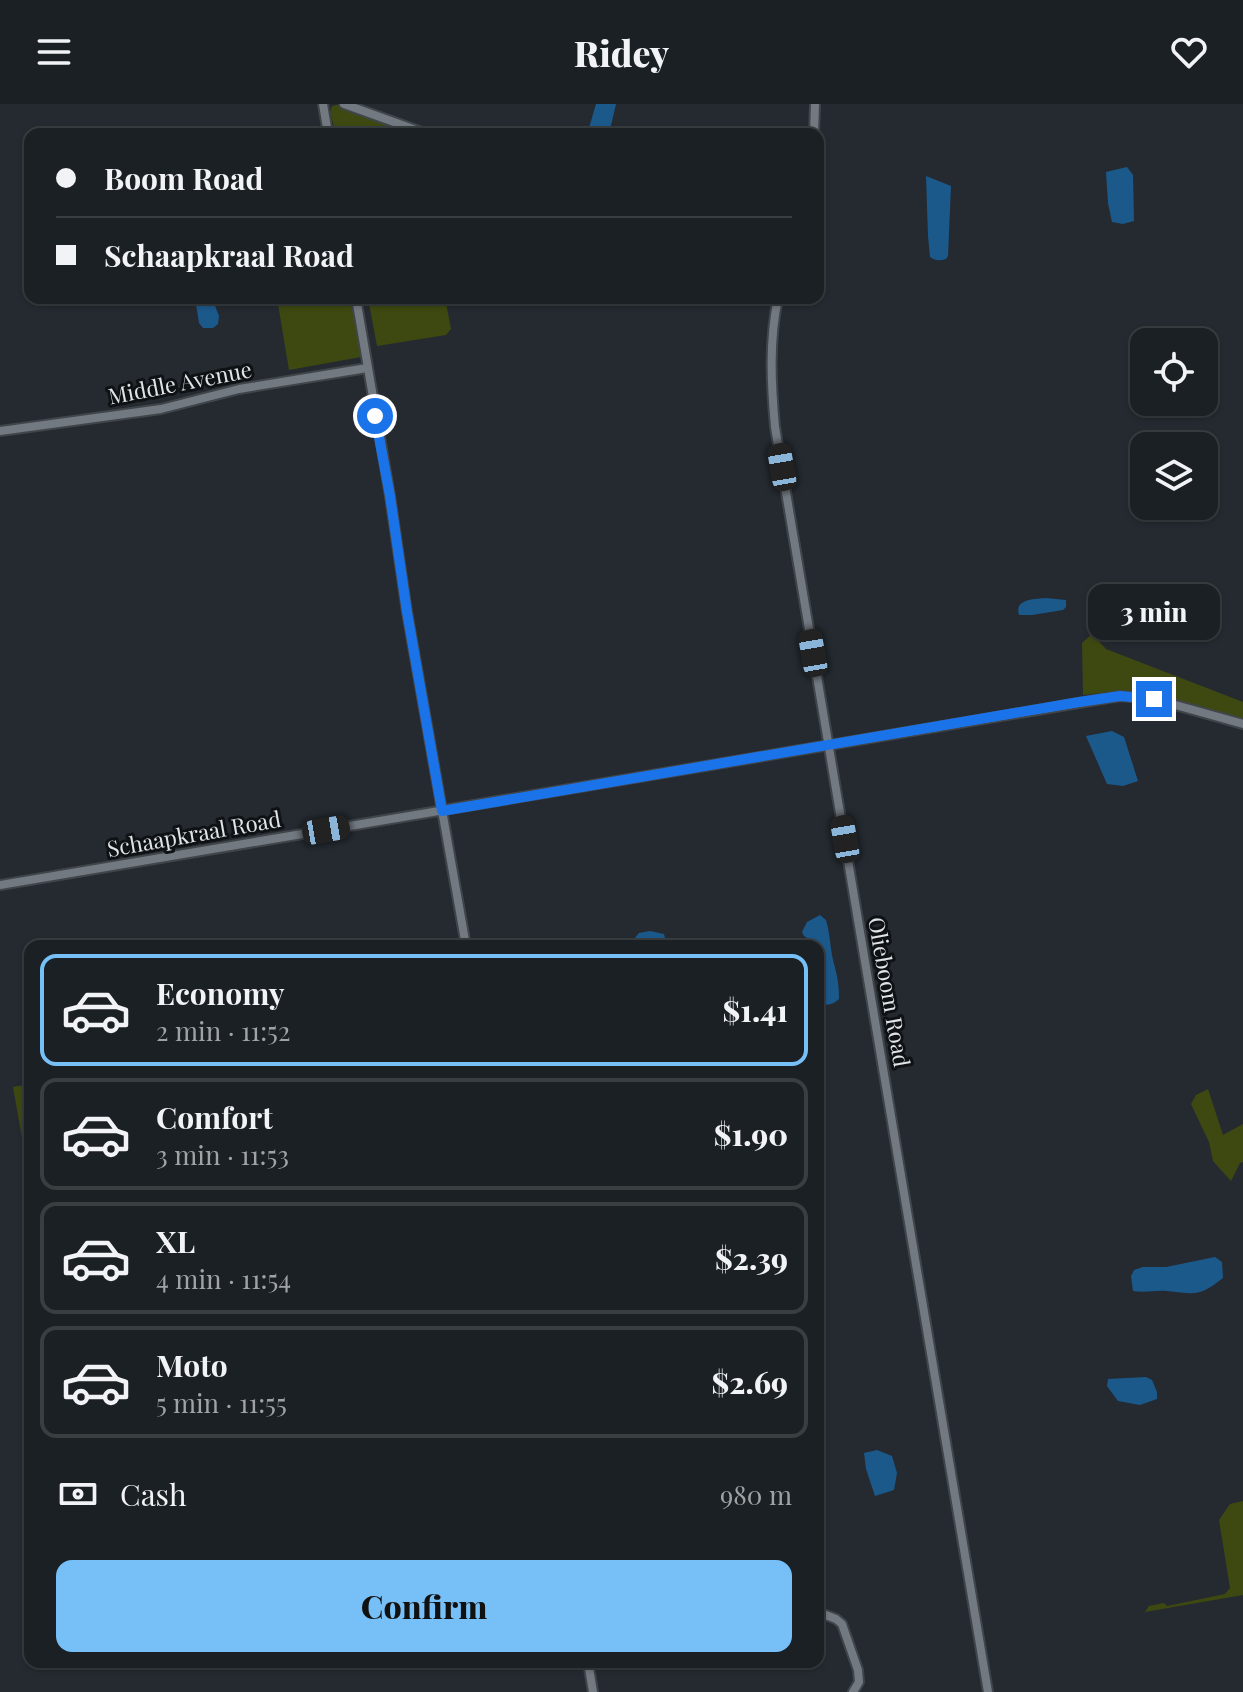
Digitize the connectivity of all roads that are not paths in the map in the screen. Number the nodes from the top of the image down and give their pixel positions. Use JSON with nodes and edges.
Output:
{"nodes":[{"id":1,"x":323,"y":104,"type":"edge"},
{"id":2,"x":344,"y":104,"type":"edge"},
{"id":3,"x":815,"y":104,"type":"edge"},
{"id":4,"x":327,"y":128,"type":"edge"},
{"id":5,"x":410,"y":128,"type":"edge"},
{"id":6,"x":814,"y":128,"type":"edge"},
{"id":7,"x":357,"y":304,"type":"edge"},
{"id":8,"x":777,"y":304,"type":"edge"},
{"id":9,"x":367,"y":368,"type":"junction"},
{"id":10,"x":0,"y":431,"type":"edge"},
{"id":11,"x":1243,"y":724,"type":"edge"},
{"id":12,"x":829,"y":745,"type":"junction"},
{"id":13,"x":442,"y":811,"type":"junction"},
{"id":14,"x":0,"y":885,"type":"edge"},
{"id":15,"x":465,"y":940,"type":"edge"},
{"id":16,"x":824,"y":1613,"type":"edge"},
{"id":17,"x":589,"y":1668,"type":"edge"},
{"id":18,"x":593,"y":1692,"type":"edge"},
{"id":19,"x":853,"y":1692,"type":"edge"},
{"id":20,"x":988,"y":1692,"type":"edge"}],
"edges":[{"from":1,"to":4,"type":"street"},
{"from":2,"to":5,"type":"street"},
{"from":3,"to":6,"type":"street"},
{"from":7,"to":9,"type":"street"},
{"from":8,"to":12,"type":"street","name":"Olieboom Road"},
{"from":9,"to":10,"type":"street","name":"Middle Avenue"},
{"from":9,"to":13,"type":"street"},
{"from":11,"to":12,"type":"street","name":"Schaapkraal Road"},
{"from":12,"to":13,"type":"street","name":"Schaapkraal Road"},
{"from":12,"to":20,"type":"street","name":"Olieboom Road"},
{"from":13,"to":14,"type":"street","name":"Schaapkraal Road"},
{"from":13,"to":15,"type":"street"},
{"from":16,"to":19,"type":"street"},
{"from":17,"to":18,"type":"street"}]}
